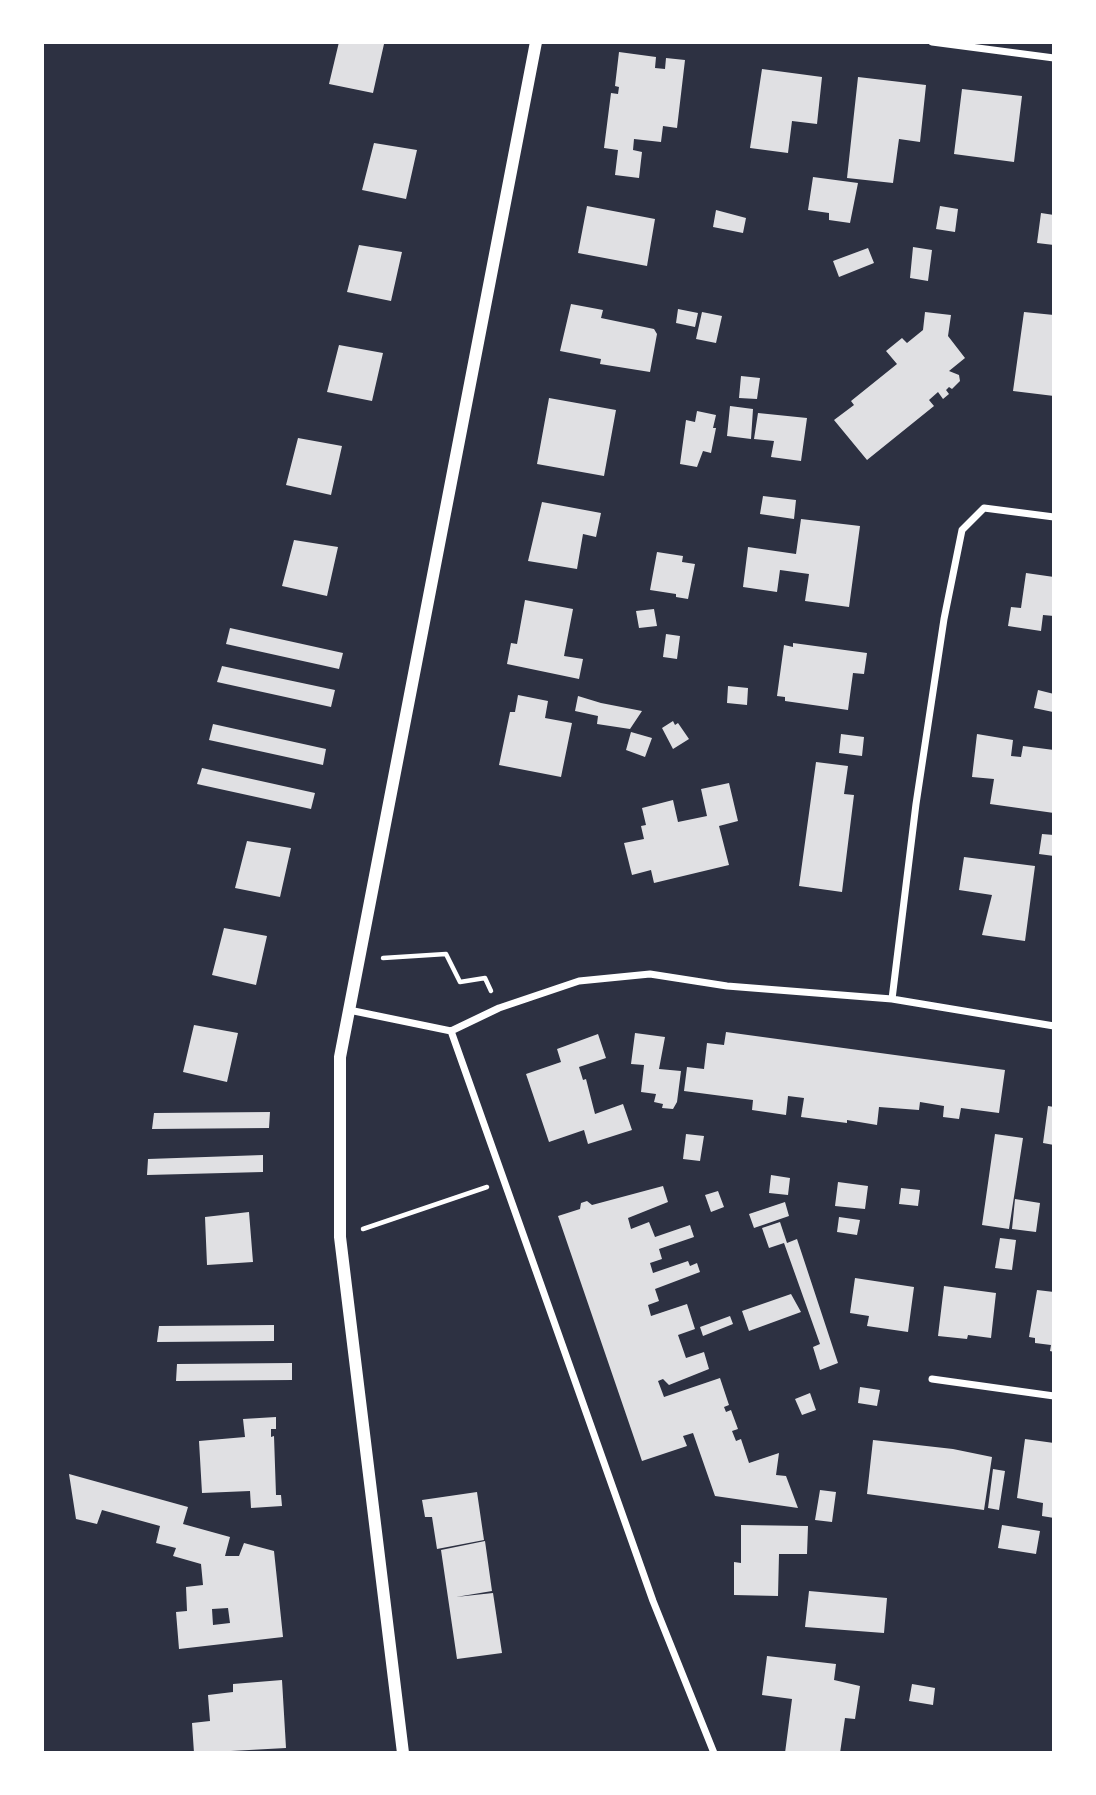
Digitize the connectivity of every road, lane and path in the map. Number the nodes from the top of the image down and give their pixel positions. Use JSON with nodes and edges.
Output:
{"nodes":[{"id":1,"x":536,"y":42,"type":"edge"},
{"id":2,"x":932,"y":42,"type":"edge"},
{"id":3,"x":1054,"y":58,"type":"edge"},
{"id":4,"x":1054,"y":517,"type":"edge"},
{"id":5,"x":359,"y":959,"type":"junction"},
{"id":6,"x":892,"y":999,"type":"junction"},
{"id":7,"x":499,"y":1008,"type":"junction"},
{"id":8,"x":348,"y":1010,"type":"junction"},
{"id":9,"x":1054,"y":1026,"type":"edge"},
{"id":10,"x":451,"y":1031,"type":"junction"},
{"id":11,"x":504,"y":1182,"type":"junction"},
{"id":12,"x":340,"y":1237,"type":"junction"},
{"id":13,"x":932,"y":1379,"type":"dead end"},
{"id":14,"x":1054,"y":1396,"type":"edge"},
{"id":15,"x":403,"y":1753,"type":"edge"},
{"id":16,"x":714,"y":1753,"type":"edge"}],
"edges":[{"from":1,"to":5,"type":"street"},
{"from":2,"to":3,"type":"street"},
{"from":4,"to":6,"type":"street"},
{"from":5,"to":7,"type":"path"},
{"from":5,"to":8,"type":"street"},
{"from":6,"to":7,"type":"street"},
{"from":6,"to":9,"type":"street"},
{"from":7,"to":10,"type":"street"},
{"from":8,"to":10,"type":"street"},
{"from":8,"to":12,"type":"street"},
{"from":10,"to":11,"type":"street"},
{"from":11,"to":12,"type":"path"},
{"from":11,"to":16,"type":"street"},
{"from":12,"to":15,"type":"street"},
{"from":13,"to":14,"type":"street"}]}
